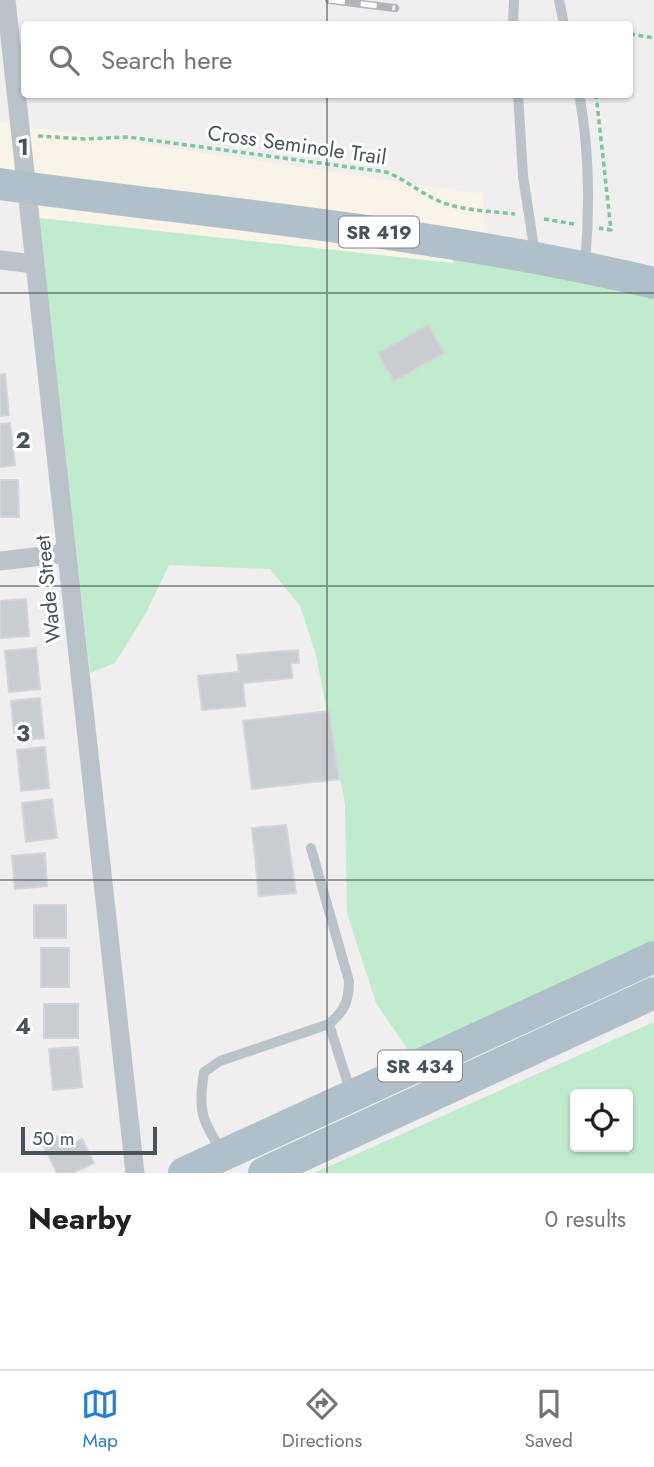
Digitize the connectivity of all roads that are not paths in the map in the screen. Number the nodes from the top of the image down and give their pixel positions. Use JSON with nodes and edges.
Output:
{"nodes":[{"id":1,"x":6,"y":0,"type":"edge"},
{"id":2,"x":514,"y":0,"type":"edge"},
{"id":3,"x":559,"y":0,"type":"edge"},
{"id":4,"x":513,"y":21,"type":"edge"},
{"id":5,"x":563,"y":21,"type":"edge"},
{"id":6,"x":517,"y":98,"type":"edge"},
{"id":7,"x":580,"y":98,"type":"edge"},
{"id":8,"x":13,"y":185,"type":"edge"},
{"id":9,"x":535,"y":259,"type":"junction"},
{"id":10,"x":0,"y":260,"type":"edge"},
{"id":11,"x":34,"y":264,"type":"junction"},
{"id":12,"x":585,"y":268,"type":"junction"},
{"id":13,"x":654,"y":283,"type":"edge"},
{"id":14,"x":67,"y":553,"type":"junction"},
{"id":15,"x":0,"y":561,"type":"edge"},
{"id":16,"x":311,"y":848,"type":"dead end"},
{"id":17,"x":654,"y":957,"type":"edge"},
{"id":18,"x":654,"y":993,"type":"edge"},
{"id":19,"x":328,"y":1024,"type":"junction"},
{"id":20,"x":352,"y":1097,"type":"junction"},
{"id":21,"x":225,"y":1154,"type":"junction"},
{"id":22,"x":135,"y":1173,"type":"edge"},
{"id":23,"x":184,"y":1173,"type":"edge"},
{"id":24,"x":264,"y":1173,"type":"edge"}],
"edges":[{"from":1,"to":8,"type":"street","name":"Wade Street"},
{"from":2,"to":4,"type":"lane"},
{"from":3,"to":5,"type":"lane"},
{"from":6,"to":9,"type":"lane"},
{"from":7,"to":12,"type":"lane"},
{"from":8,"to":9,"type":"main road","number":"SR 419"},
{"from":8,"to":11,"type":"street","name":"Wade Street"},
{"from":9,"to":12,"type":"main road","number":"SR 419"},
{"from":10,"to":11,"type":"street"},
{"from":11,"to":14,"type":"street","name":"Wade Street"},
{"from":12,"to":13,"type":"main road","number":"SR 419"},
{"from":14,"to":15,"type":"street"},
{"from":14,"to":22,"type":"street","name":"Wade Street"},
{"from":16,"to":19,"type":"lane"},
{"from":17,"to":20,"type":"main road","number":"SR 434"},
{"from":18,"to":24,"type":"main road","number":"SR 434"},
{"from":19,"to":20,"type":"lane"},
{"from":19,"to":21,"type":"lane"},
{"from":20,"to":21,"type":"main road","number":"SR 434"},
{"from":21,"to":23,"type":"main road","number":"SR 434"}]}
